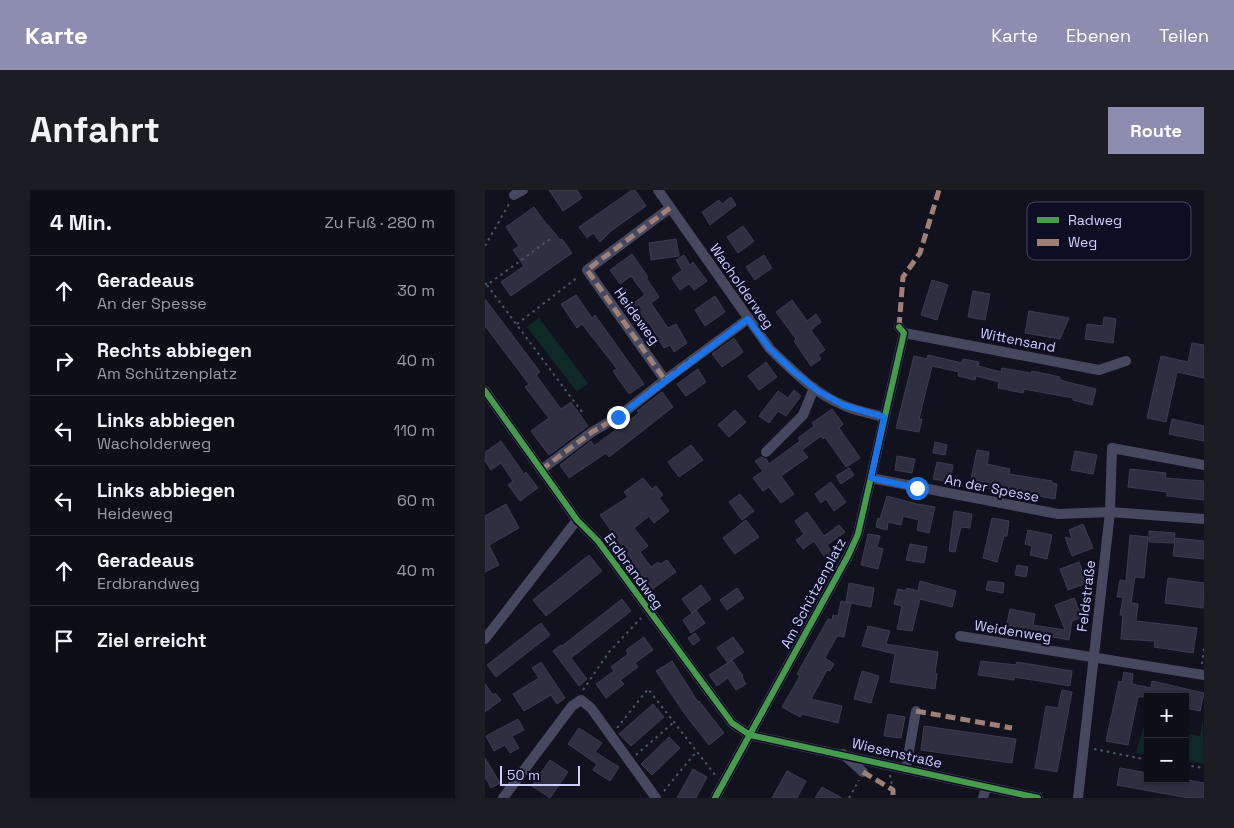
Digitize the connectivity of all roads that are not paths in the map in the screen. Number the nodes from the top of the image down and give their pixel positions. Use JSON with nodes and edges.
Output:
{"nodes":[{"id":1,"x":658,"y":190,"type":"edge"},
{"id":2,"x":670,"y":208,"type":"junction"},
{"id":3,"x":748,"y":319,"type":"junction"},
{"id":4,"x":902,"y":330,"type":"joint"},
{"id":5,"x":1126,"y":360,"type":"dead end"},
{"id":6,"x":665,"y":380,"type":"junction"},
{"id":7,"x":814,"y":388,"type":"junction"},
{"id":8,"x":485,"y":391,"type":"edge"},
{"id":9,"x":884,"y":417,"type":"junction"},
{"id":10,"x":766,"y":452,"type":"dead end"},
{"id":11,"x":1204,"y":465,"type":"edge"},
{"id":12,"x":541,"y":470,"type":"junction"},
{"id":13,"x":871,"y":478,"type":"junction"},
{"id":14,"x":1110,"y":512,"type":"junction"},
{"id":15,"x":1204,"y":519,"type":"edge"},
{"id":16,"x":577,"y":520,"type":"junction"},
{"id":17,"x":959,"y":636,"type":"dead end"},
{"id":18,"x":485,"y":639,"type":"edge"},
{"id":19,"x":1093,"y":658,"type":"junction"},
{"id":20,"x":1203,"y":674,"type":"edge"},
{"id":21,"x":916,"y":711,"type":"dead end"},
{"id":22,"x":750,"y":735,"type":"junction"},
{"id":23,"x":843,"y":754,"type":"junction"},
{"id":24,"x":906,"y":768,"type":"junction"},
{"id":25,"x":863,"y":772,"type":"road end"},
{"id":26,"x":986,"y":786,"type":"junction"},
{"id":27,"x":660,"y":795,"type":"edge"},
{"id":28,"x":503,"y":798,"type":"edge"},
{"id":29,"x":715,"y":798,"type":"edge"},
{"id":30,"x":983,"y":798,"type":"edge"},
{"id":31,"x":1038,"y":798,"type":"edge"},
{"id":32,"x":1079,"y":798,"type":"edge"}],
"edges":[{"from":1,"to":2,"type":"street","name":"Wacholderweg"},
{"from":2,"to":3,"type":"street","name":"Wacholderweg"},
{"from":2,"to":6,"type":"street","name":"Heideweg"},
{"from":3,"to":6,"type":"street"},
{"from":3,"to":7,"type":"street","name":"Wacholderweg"},
{"from":4,"to":5,"type":"street","name":"Wittensand"},
{"from":4,"to":9,"type":"street","name":"Am Schützenplatz"},
{"from":6,"to":12,"type":"street"},
{"from":7,"to":9,"type":"street","name":"Wacholderweg"},
{"from":7,"to":10,"type":"street"},
{"from":8,"to":12,"type":"street","name":"Erdbrandweg"},
{"from":9,"to":13,"type":"street","name":"Am Schützenplatz"},
{"from":11,"to":14,"type":"street","name":"Feldstraße"},
{"from":12,"to":16,"type":"street","name":"Erdbrandweg"},
{"from":13,"to":14,"type":"street","name":"An der Spesse"},
{"from":13,"to":22,"type":"street","name":"Am Schützenplatz"},
{"from":14,"to":15,"type":"street","name":"An der Spesse"},
{"from":14,"to":19,"type":"street","name":"Feldstraße"},
{"from":16,"to":18,"type":"street"},
{"from":16,"to":22,"type":"street","name":"Erdbrandweg"},
{"from":17,"to":19,"type":"street","name":"Weidenweg"},
{"from":19,"to":20,"type":"street","name":"Weidenweg"},
{"from":19,"to":32,"type":"street","name":"Feldstraße"},
{"from":21,"to":24,"type":"street"},
{"from":22,"to":23,"type":"street","name":"Wiesenstraße"},
{"from":22,"to":29,"type":"street","name":"Am Schützenplatz"},
{"from":23,"to":24,"type":"street","name":"Wiesenstraße"},
{"from":23,"to":25,"type":"street"},
{"from":24,"to":26,"type":"street","name":"Wiesenstraße"},
{"from":26,"to":30,"type":"street"},
{"from":26,"to":31,"type":"street","name":"Wiesenstraße"},
{"from":27,"to":28,"type":"street"}]}
